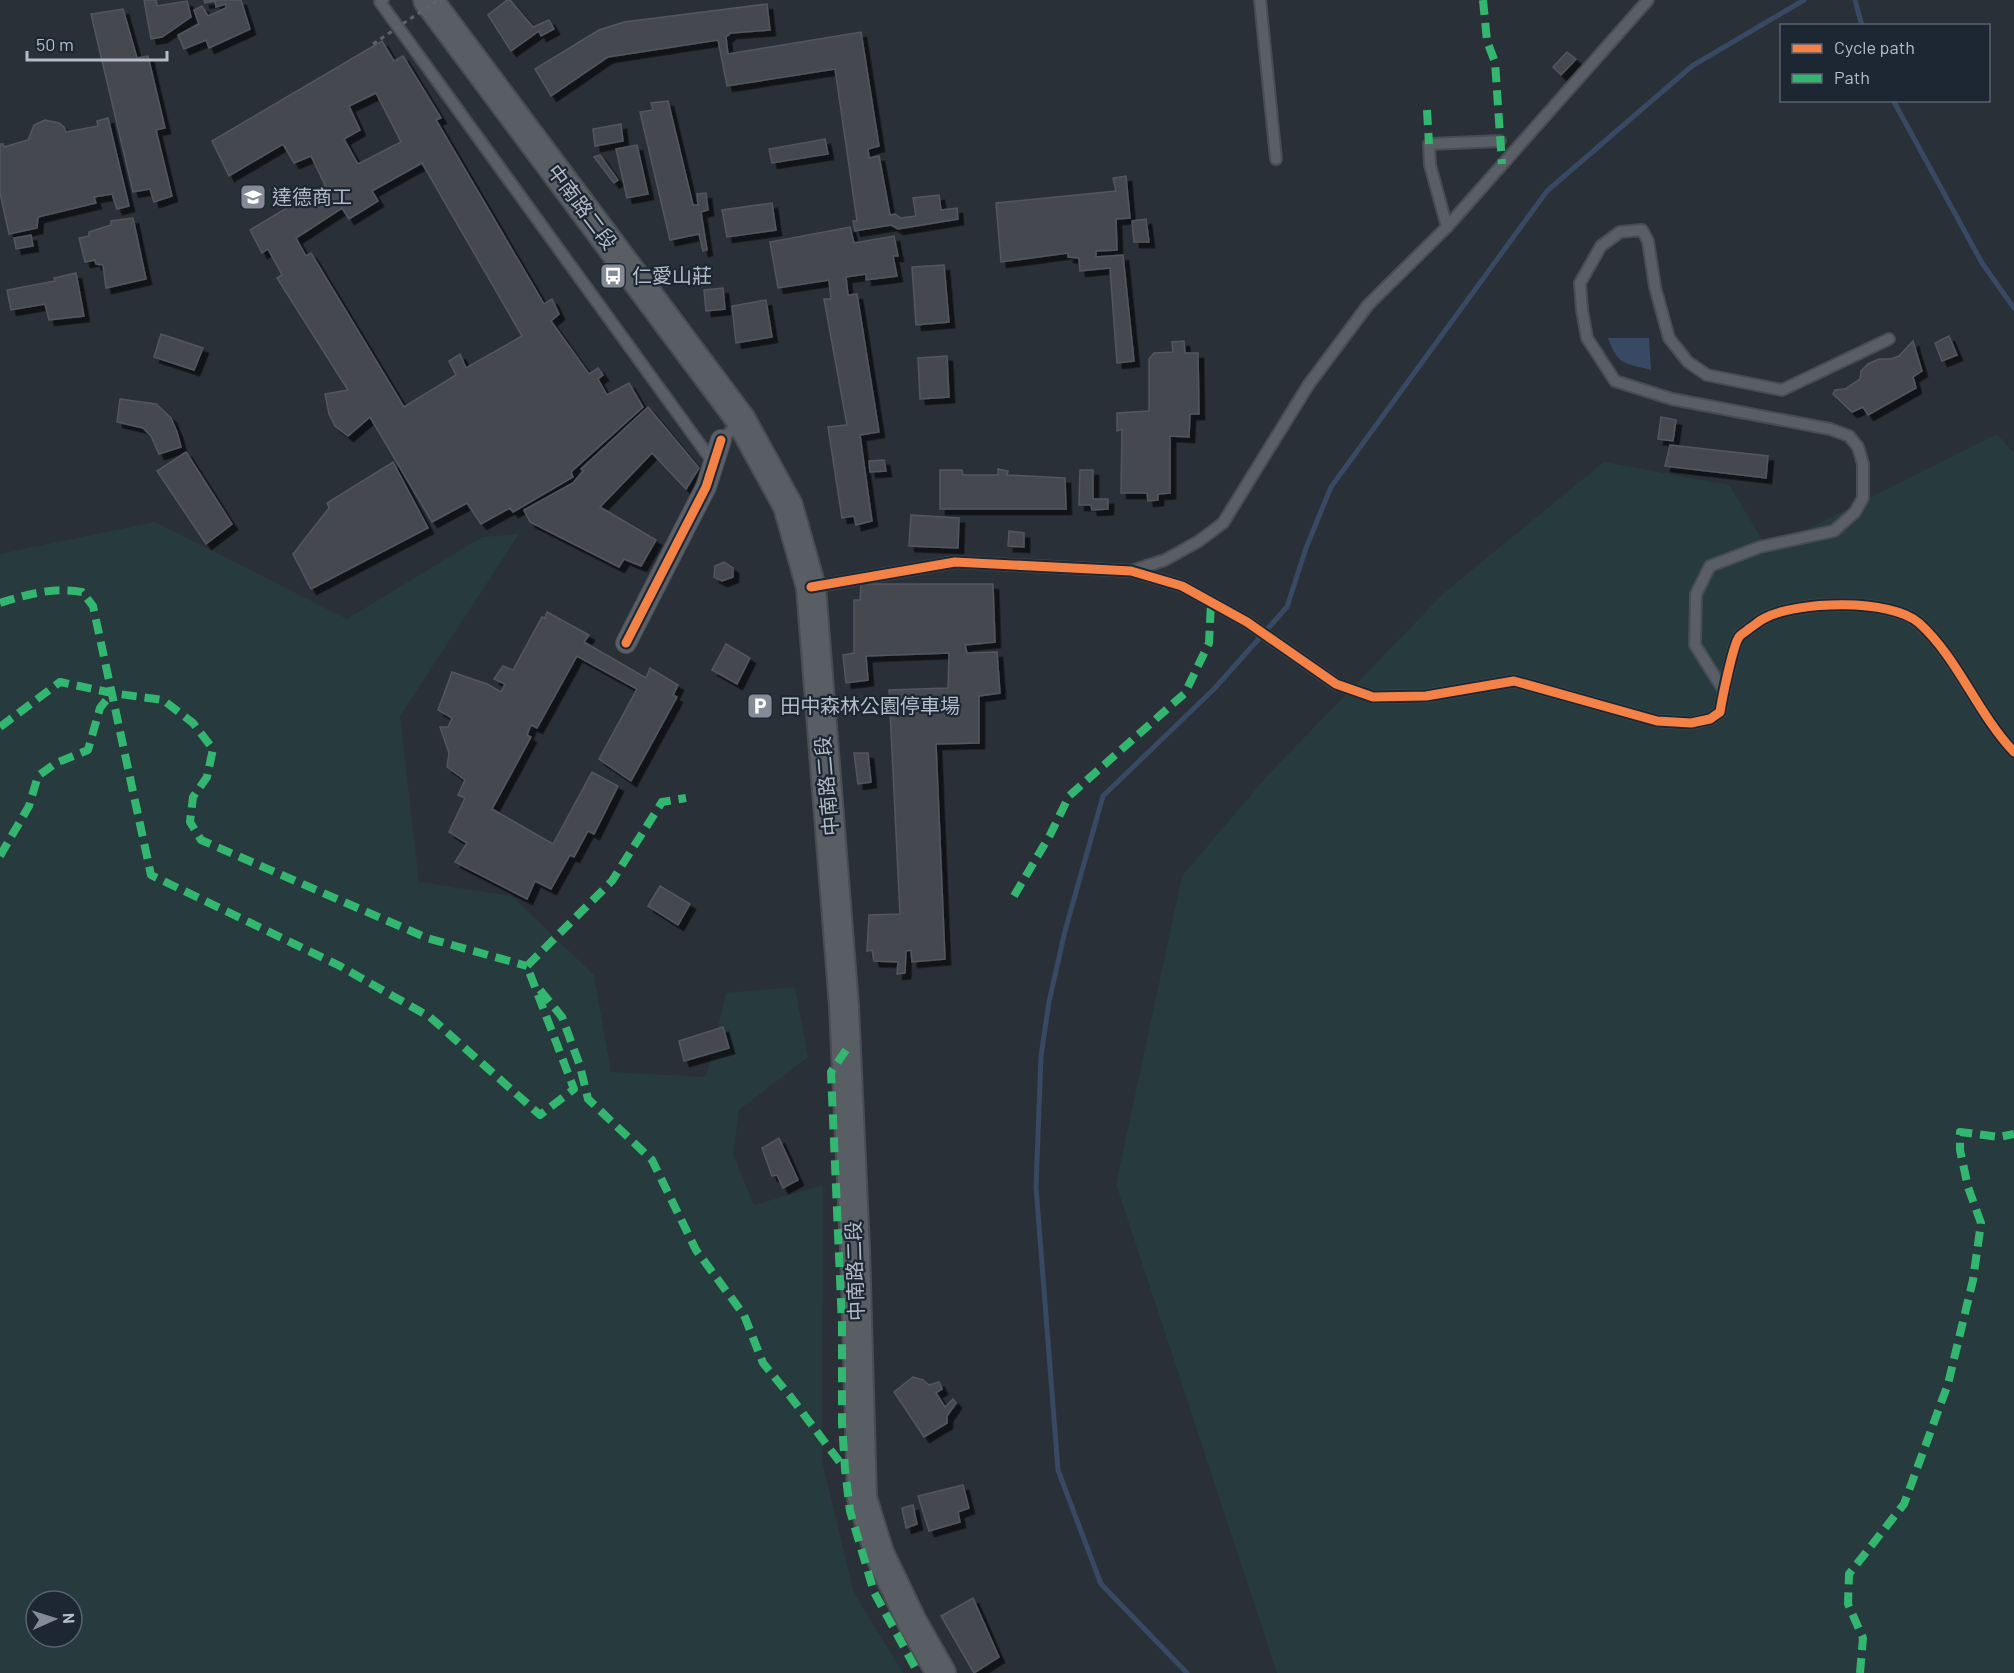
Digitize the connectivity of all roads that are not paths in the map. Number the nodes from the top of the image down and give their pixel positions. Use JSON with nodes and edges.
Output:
{"nodes":[{"id":1,"x":383,"y":0,"type":"edge"},
{"id":2,"x":428,"y":0,"type":"edge"},
{"id":3,"x":1260,"y":0,"type":"edge"},
{"id":4,"x":1648,"y":0,"type":"edge"},
{"id":5,"x":1500,"y":141,"type":"dead end"},
{"id":6,"x":1276,"y":159,"type":"dead end"},
{"id":7,"x":1447,"y":227,"type":"junction"},
{"id":8,"x":1889,"y":339,"type":"dead end"},
{"id":9,"x":731,"y":430,"type":"junction"},
{"id":10,"x":1131,"y":571,"type":"junction"},
{"id":11,"x":811,"y":587,"type":"junction"},
{"id":12,"x":626,"y":643,"type":"dead end"},
{"id":13,"x":1724,"y":691,"type":"junction"},
{"id":14,"x":2014,"y":752,"type":"edge"},
{"id":15,"x":940,"y":1673,"type":"edge"}],
"edges":[{"from":1,"to":9,"type":"lane"},
{"from":2,"to":9,"type":"main road","name":"中南路二段"},
{"from":3,"to":6,"type":"lane"},
{"from":4,"to":7,"type":"lane"},
{"from":5,"to":7,"type":"lane"},
{"from":7,"to":10,"type":"lane"},
{"from":8,"to":13,"type":"lane"},
{"from":9,"to":11,"type":"main road","name":"中南路二段"},
{"from":9,"to":12,"type":"street"},
{"from":10,"to":11,"type":"lane"},
{"from":10,"to":13,"type":"lane"},
{"from":11,"to":15,"type":"main road","name":"中南路二段"},
{"from":13,"to":14,"type":"lane"}]}
